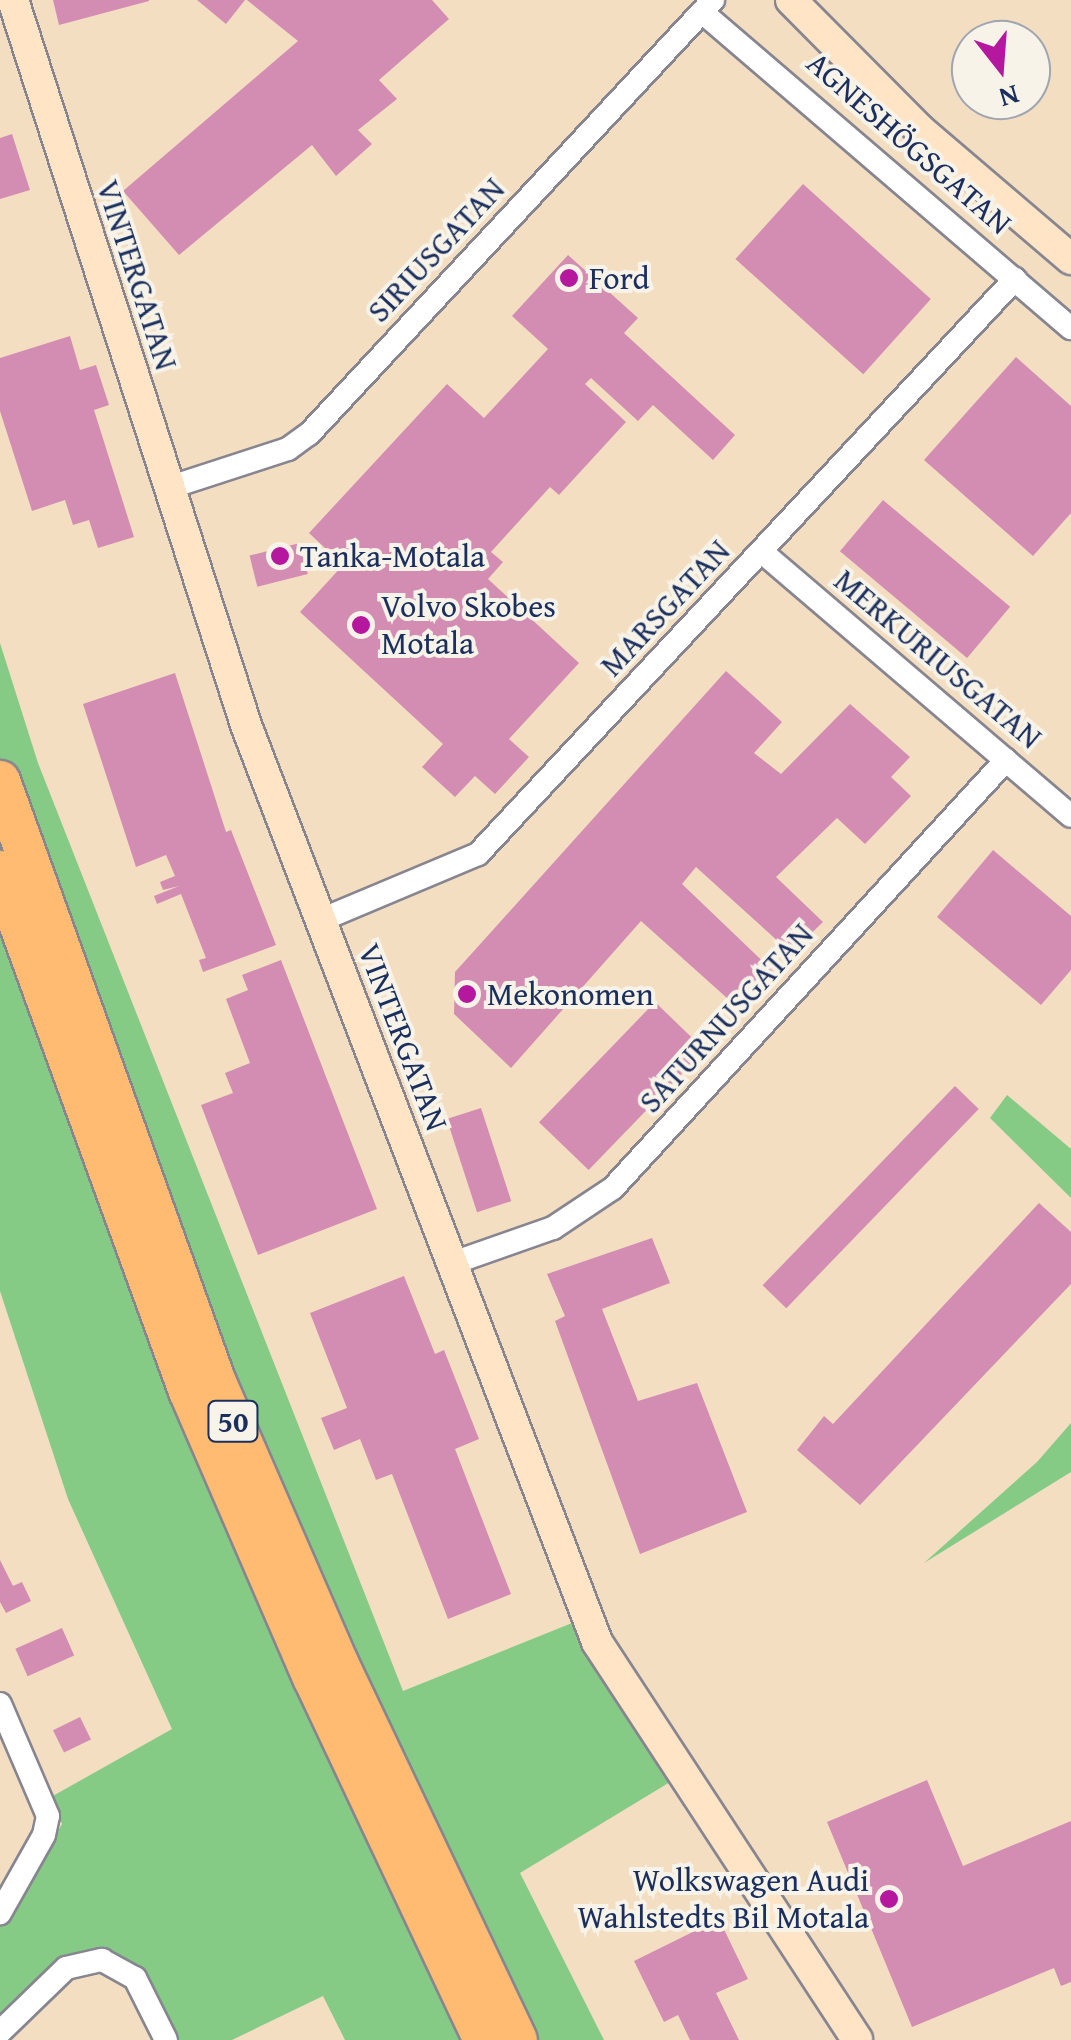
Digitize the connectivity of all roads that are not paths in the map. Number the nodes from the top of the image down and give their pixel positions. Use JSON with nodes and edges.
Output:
{"nodes":[{"id":1,"x":14,"y":0,"type":"edge"},
{"id":2,"x":791,"y":0,"type":"edge"},
{"id":3,"x":708,"y":6,"type":"edge"},
{"id":4,"x":1071,"y":259,"type":"edge"},
{"id":5,"x":1015,"y":279,"type":"junction"},
{"id":6,"x":1071,"y":328,"type":"edge"},
{"id":7,"x":168,"y":488,"type":"junction"},
{"id":8,"x":762,"y":552,"type":"junction"},
{"id":9,"x":1006,"y":760,"type":"junction"},
{"id":10,"x":0,"y":781,"type":"edge"},
{"id":11,"x":1071,"y":816,"type":"edge"},
{"id":12,"x":0,"y":872,"type":"edge"},
{"id":13,"x":321,"y":920,"type":"junction"},
{"id":14,"x":452,"y":1262,"type":"junction"},
{"id":15,"x":0,"y":1704,"type":"edge"},
{"id":16,"x":10,"y":1871,"type":"edge"},
{"id":17,"x":0,"y":1912,"type":"edge"},
{"id":18,"x":2,"y":2025,"type":"edge"},
{"id":19,"x":166,"y":2040,"type":"edge"},
{"id":20,"x":484,"y":2040,"type":"edge"},
{"id":21,"x":517,"y":2040,"type":"edge"},
{"id":22,"x":857,"y":2040,"type":"edge"}],
"edges":[{"from":1,"to":7,"type":"street","name":"VINTERGATAN"},
{"from":2,"to":4,"type":"street","name":"AGNESHÖGSGATAN"},
{"from":3,"to":5,"type":"street","name":"AGNESHÖGSGATAN"},
{"from":3,"to":7,"type":"street","name":"SIRIUSGATAN"},
{"from":5,"to":6,"type":"street","name":"AGNESHÖGSGATAN"},
{"from":5,"to":8,"type":"street","name":"MARSGATAN"},
{"from":7,"to":13,"type":"street","name":"VINTERGATAN"},
{"from":8,"to":9,"type":"street","name":"MERKURIUSGATAN"},
{"from":8,"to":13,"type":"street","name":"MARSGATAN"},
{"from":9,"to":11,"type":"street","name":"MERKURIUSGATAN"},
{"from":9,"to":14,"type":"street","name":"SATURNUSGATAN"},
{"from":10,"to":21,"type":"highway","number":"50"},
{"from":12,"to":20,"type":"highway","number":"50"},
{"from":13,"to":14,"type":"street","name":"VINTERGATAN"},
{"from":14,"to":22,"type":"street","name":"VINTERGATAN"},
{"from":15,"to":16,"type":"street"},
{"from":16,"to":17,"type":"street"},
{"from":18,"to":19,"type":"street"}]}
